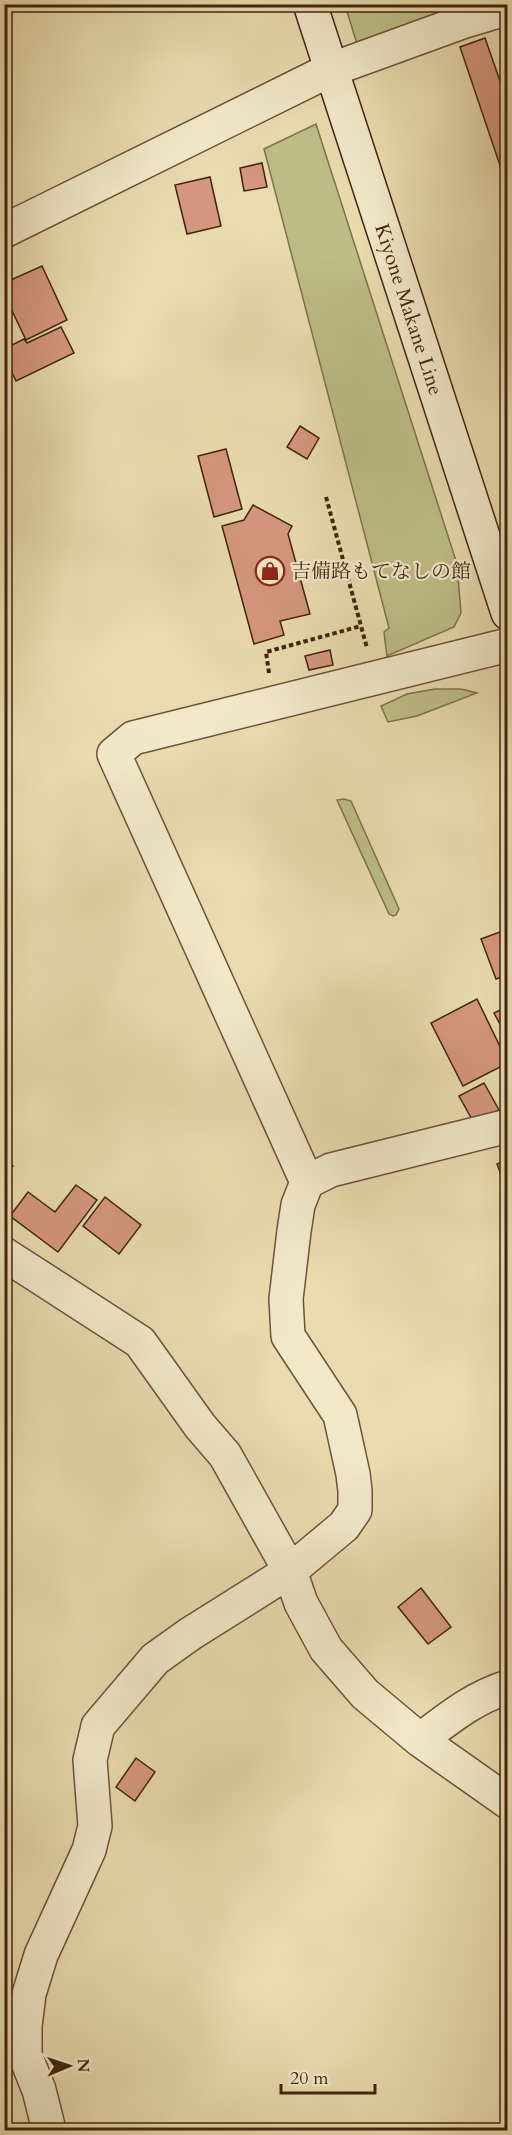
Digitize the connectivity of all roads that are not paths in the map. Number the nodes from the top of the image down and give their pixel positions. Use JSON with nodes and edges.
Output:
{"nodes":[{"id":1,"x":310,"y":4,"type":"edge"},
{"id":2,"x":507,"y":8,"type":"edge"},
{"id":3,"x":330,"y":70,"type":"junction"},
{"id":4,"x":4,"y":231,"type":"edge"},
{"id":5,"x":507,"y":610,"type":"edge"},
{"id":6,"x":507,"y":645,"type":"edge"},
{"id":7,"x":507,"y":1126,"type":"edge"},
{"id":8,"x":307,"y":1182,"type":"junction"},
{"id":9,"x":4,"y":1254,"type":"edge"},
{"id":10,"x":290,"y":1571,"type":"junction"},
{"id":11,"x":507,"y":1687,"type":"edge"},
{"id":12,"x":420,"y":1740,"type":"junction"},
{"id":13,"x":507,"y":1802,"type":"edge"},
{"id":14,"x":49,"y":2130,"type":"edge"}],
"edges":[{"from":1,"to":3,"type":"street","name":"Kiyone Makane Line"},
{"from":2,"to":3,"type":"street"},
{"from":3,"to":4,"type":"street"},
{"from":3,"to":5,"type":"street","name":"Kiyone Makane Line"},
{"from":6,"to":8,"type":"street"},
{"from":7,"to":8,"type":"street"},
{"from":8,"to":10,"type":"street"},
{"from":9,"to":10,"type":"street"},
{"from":10,"to":12,"type":"street"},
{"from":10,"to":14,"type":"street"},
{"from":11,"to":12,"type":"street"},
{"from":12,"to":13,"type":"street"}]}
